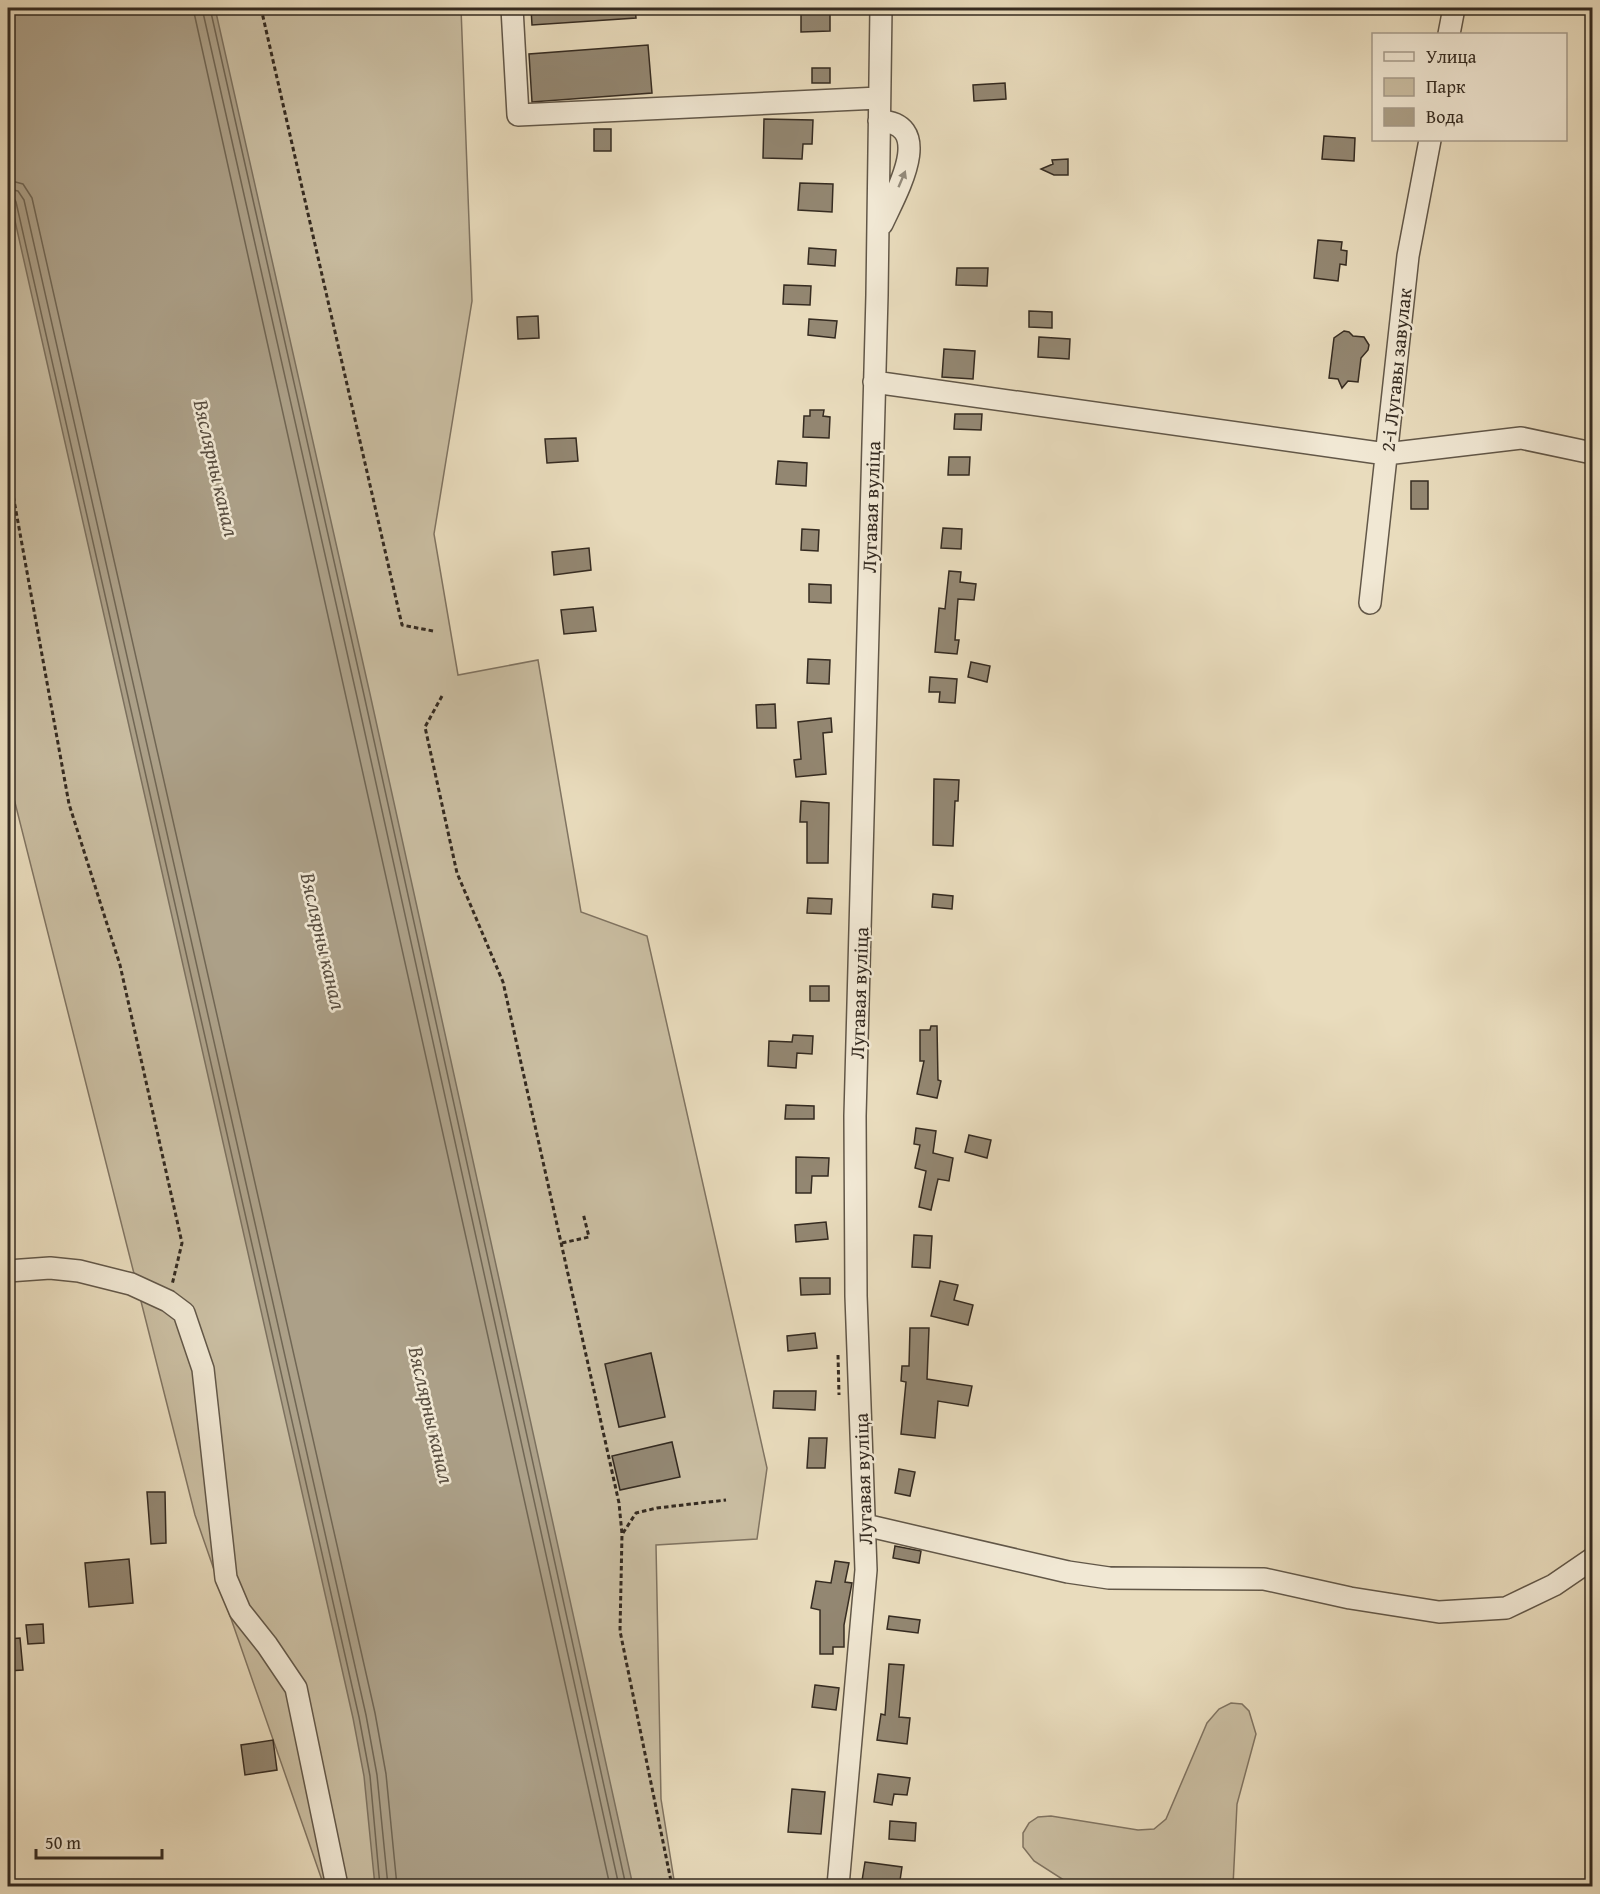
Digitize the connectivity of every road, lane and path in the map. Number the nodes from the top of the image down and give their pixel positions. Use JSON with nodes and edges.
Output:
{"nodes":[{"id":1,"x":261,"y":8,"type":"edge"},
{"id":2,"x":513,"y":8,"type":"edge"},
{"id":3,"x":881,"y":8,"type":"edge"},
{"id":4,"x":1454,"y":8,"type":"edge"},
{"id":5,"x":1449,"y":33,"type":"edge"},
{"id":6,"x":879,"y":98,"type":"junction"},
{"id":7,"x":879,"y":121,"type":"junction"},
{"id":8,"x":1430,"y":141,"type":"edge"},
{"id":9,"x":878,"y":232,"type":"junction"},
{"id":10,"x":874,"y":381,"type":"junction"},
{"id":11,"x":1593,"y":453,"type":"edge"},
{"id":12,"x":1386,"y":454,"type":"junction"},
{"id":13,"x":8,"y":467,"type":"edge"},
{"id":14,"x":1370,"y":603,"type":"dead end"},
{"id":15,"x":433,"y":631,"type":"dead end"},
{"id":16,"x":442,"y":696,"type":"dead end"},
{"id":17,"x":583,"y":1213,"type":"dead end"},
{"id":18,"x":562,"y":1244,"type":"junction"},
{"id":19,"x":8,"y":1271,"type":"edge"},
{"id":20,"x":168,"y":1301,"type":"junction"},
{"id":21,"x":837,"y":1350,"type":"dead end"},
{"id":22,"x":838,"y":1395,"type":"dead end"},
{"id":23,"x":726,"y":1500,"type":"dead end"},
{"id":24,"x":865,"y":1525,"type":"junction"},
{"id":25,"x":622,"y":1534,"type":"junction"},
{"id":26,"x":1593,"y":1559,"type":"edge"},
{"id":27,"x":337,"y":1887,"type":"edge"},
{"id":28,"x":672,"y":1887,"type":"edge"},
{"id":29,"x":838,"y":1887,"type":"edge"}],
"edges":[{"from":1,"to":15,"type":"path"},
{"from":2,"to":6,"type":"street"},
{"from":3,"to":6,"type":"street","name":"Лугавая вуліца"},
{"from":4,"to":5,"type":"street"},
{"from":6,"to":7,"type":"street","name":"Лугавая вуліца"},
{"from":7,"to":9,"type":"street","name":"Лугавая вуліца"},
{"from":9,"to":7,"type":"street","one_way":true},
{"from":8,"to":12,"type":"street","name":"2-і Лугавы завулак"},
{"from":9,"to":10,"type":"street","name":"Лугавая вуліца"},
{"from":10,"to":12,"type":"street"},
{"from":10,"to":24,"type":"street","name":"Лугавая вуліца"},
{"from":11,"to":12,"type":"street"},
{"from":12,"to":14,"type":"street","name":"2-і Лугавы завулак"},
{"from":13,"to":20,"type":"path"},
{"from":16,"to":18,"type":"path"},
{"from":17,"to":18,"type":"path"},
{"from":18,"to":25,"type":"path"},
{"from":19,"to":20,"type":"street"},
{"from":20,"to":27,"type":"street"},
{"from":21,"to":22,"type":"path"},
{"from":23,"to":25,"type":"path"},
{"from":24,"to":26,"type":"street"},
{"from":24,"to":29,"type":"street","name":"Лугавая вуліца"},
{"from":25,"to":28,"type":"path"}]}
